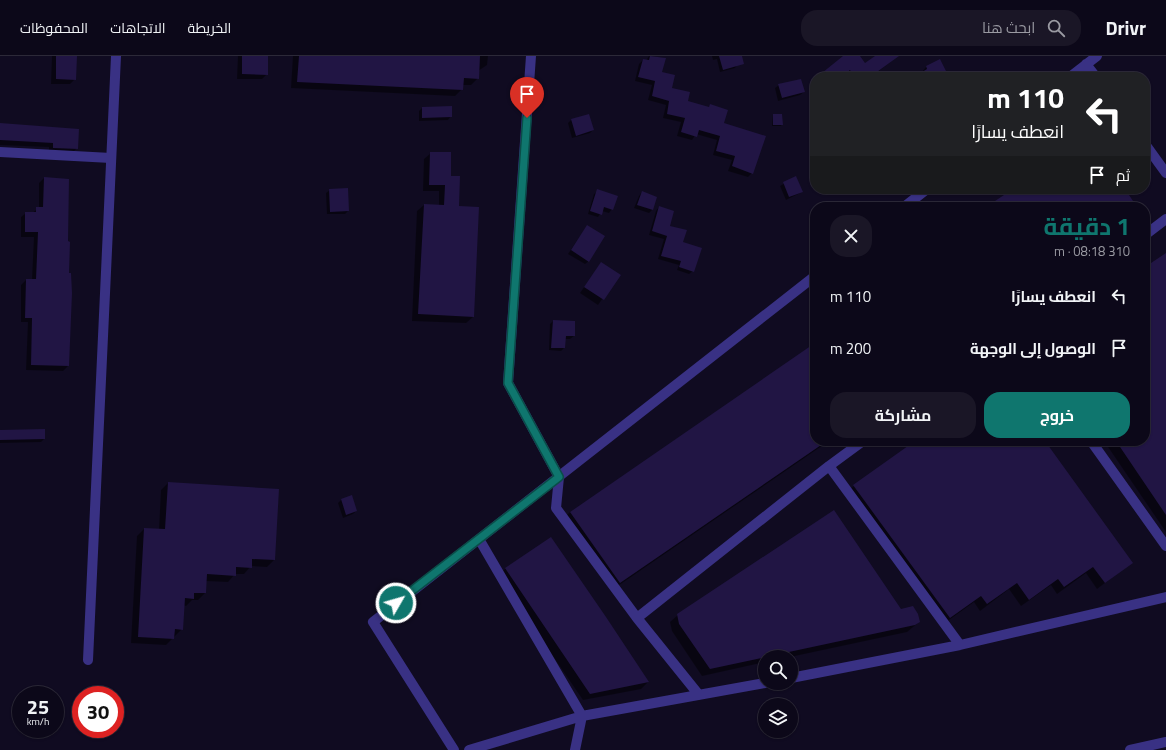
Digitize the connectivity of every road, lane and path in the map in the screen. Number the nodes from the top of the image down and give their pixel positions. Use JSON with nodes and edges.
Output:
{"nodes":[{"id":1,"x":116,"y":56,"type":"edge"},
{"id":2,"x":531,"y":56,"type":"edge"},
{"id":3,"x":1097,"y":56,"type":"edge"},
{"id":4,"x":1086,"y":64,"type":"junction"},
{"id":5,"x":1076,"y":72,"type":"edge"},
{"id":6,"x":1092,"y":72,"type":"edge"},
{"id":7,"x":1150,"y":150,"type":"edge"},
{"id":8,"x":0,"y":152,"type":"edge"},
{"id":9,"x":111,"y":158,"type":"junction"},
{"id":10,"x":1165,"y":170,"type":"edge"},
{"id":11,"x":921,"y":194,"type":"edge"},
{"id":12,"x":910,"y":202,"type":"edge"},
{"id":13,"x":1166,"y":219,"type":"edge"},
{"id":14,"x":1150,"y":231,"type":"edge"},
{"id":15,"x":810,"y":280,"type":"edge"},
{"id":16,"x":856,"y":446,"type":"edge"},
{"id":17,"x":1095,"y":446,"type":"edge"},
{"id":18,"x":829,"y":466,"type":"junction"},
{"id":19,"x":559,"y":477,"type":"junction"},
{"id":20,"x":479,"y":539,"type":"junction"},
{"id":21,"x":1166,"y":546,"type":"edge"},
{"id":22,"x":1166,"y":598,"type":"edge"},
{"id":23,"x":637,"y":618,"type":"junction"},
{"id":24,"x":960,"y":645,"type":"junction"},
{"id":25,"x":88,"y":660,"type":"dead end"},
{"id":26,"x":798,"y":677,"type":"edge"},
{"id":27,"x":758,"y":684,"type":"edge"},
{"id":28,"x":699,"y":695,"type":"junction"},
{"id":29,"x":582,"y":716,"type":"junction"},
{"id":30,"x":1166,"y":742,"type":"edge"},
{"id":31,"x":454,"y":750,"type":"edge"},
{"id":32,"x":469,"y":750,"type":"edge"},
{"id":33,"x":575,"y":750,"type":"edge"},
{"id":34,"x":1130,"y":750,"type":"edge"}],
"edges":[{"from":1,"to":9,"type":"street"},
{"from":2,"to":19,"type":"street"},
{"from":3,"to":4,"type":"street"},
{"from":4,"to":5,"type":"street"},
{"from":4,"to":6,"type":"street"},
{"from":7,"to":10,"type":"street"},
{"from":8,"to":9,"type":"street"},
{"from":9,"to":25,"type":"street"},
{"from":11,"to":12,"type":"street"},
{"from":13,"to":14,"type":"street"},
{"from":15,"to":19,"type":"street"},
{"from":16,"to":18,"type":"street"},
{"from":17,"to":21,"type":"street"},
{"from":18,"to":23,"type":"street"},
{"from":18,"to":24,"type":"street"},
{"from":19,"to":20,"type":"street"},
{"from":19,"to":23,"type":"street"},
{"from":20,"to":29,"type":"street"},
{"from":20,"to":31,"type":"street"},
{"from":22,"to":24,"type":"street"},
{"from":23,"to":28,"type":"street"},
{"from":24,"to":26,"type":"street"},
{"from":27,"to":28,"type":"street"},
{"from":28,"to":29,"type":"street"},
{"from":29,"to":32,"type":"street"},
{"from":29,"to":33,"type":"street"},
{"from":30,"to":34,"type":"street"}]}
